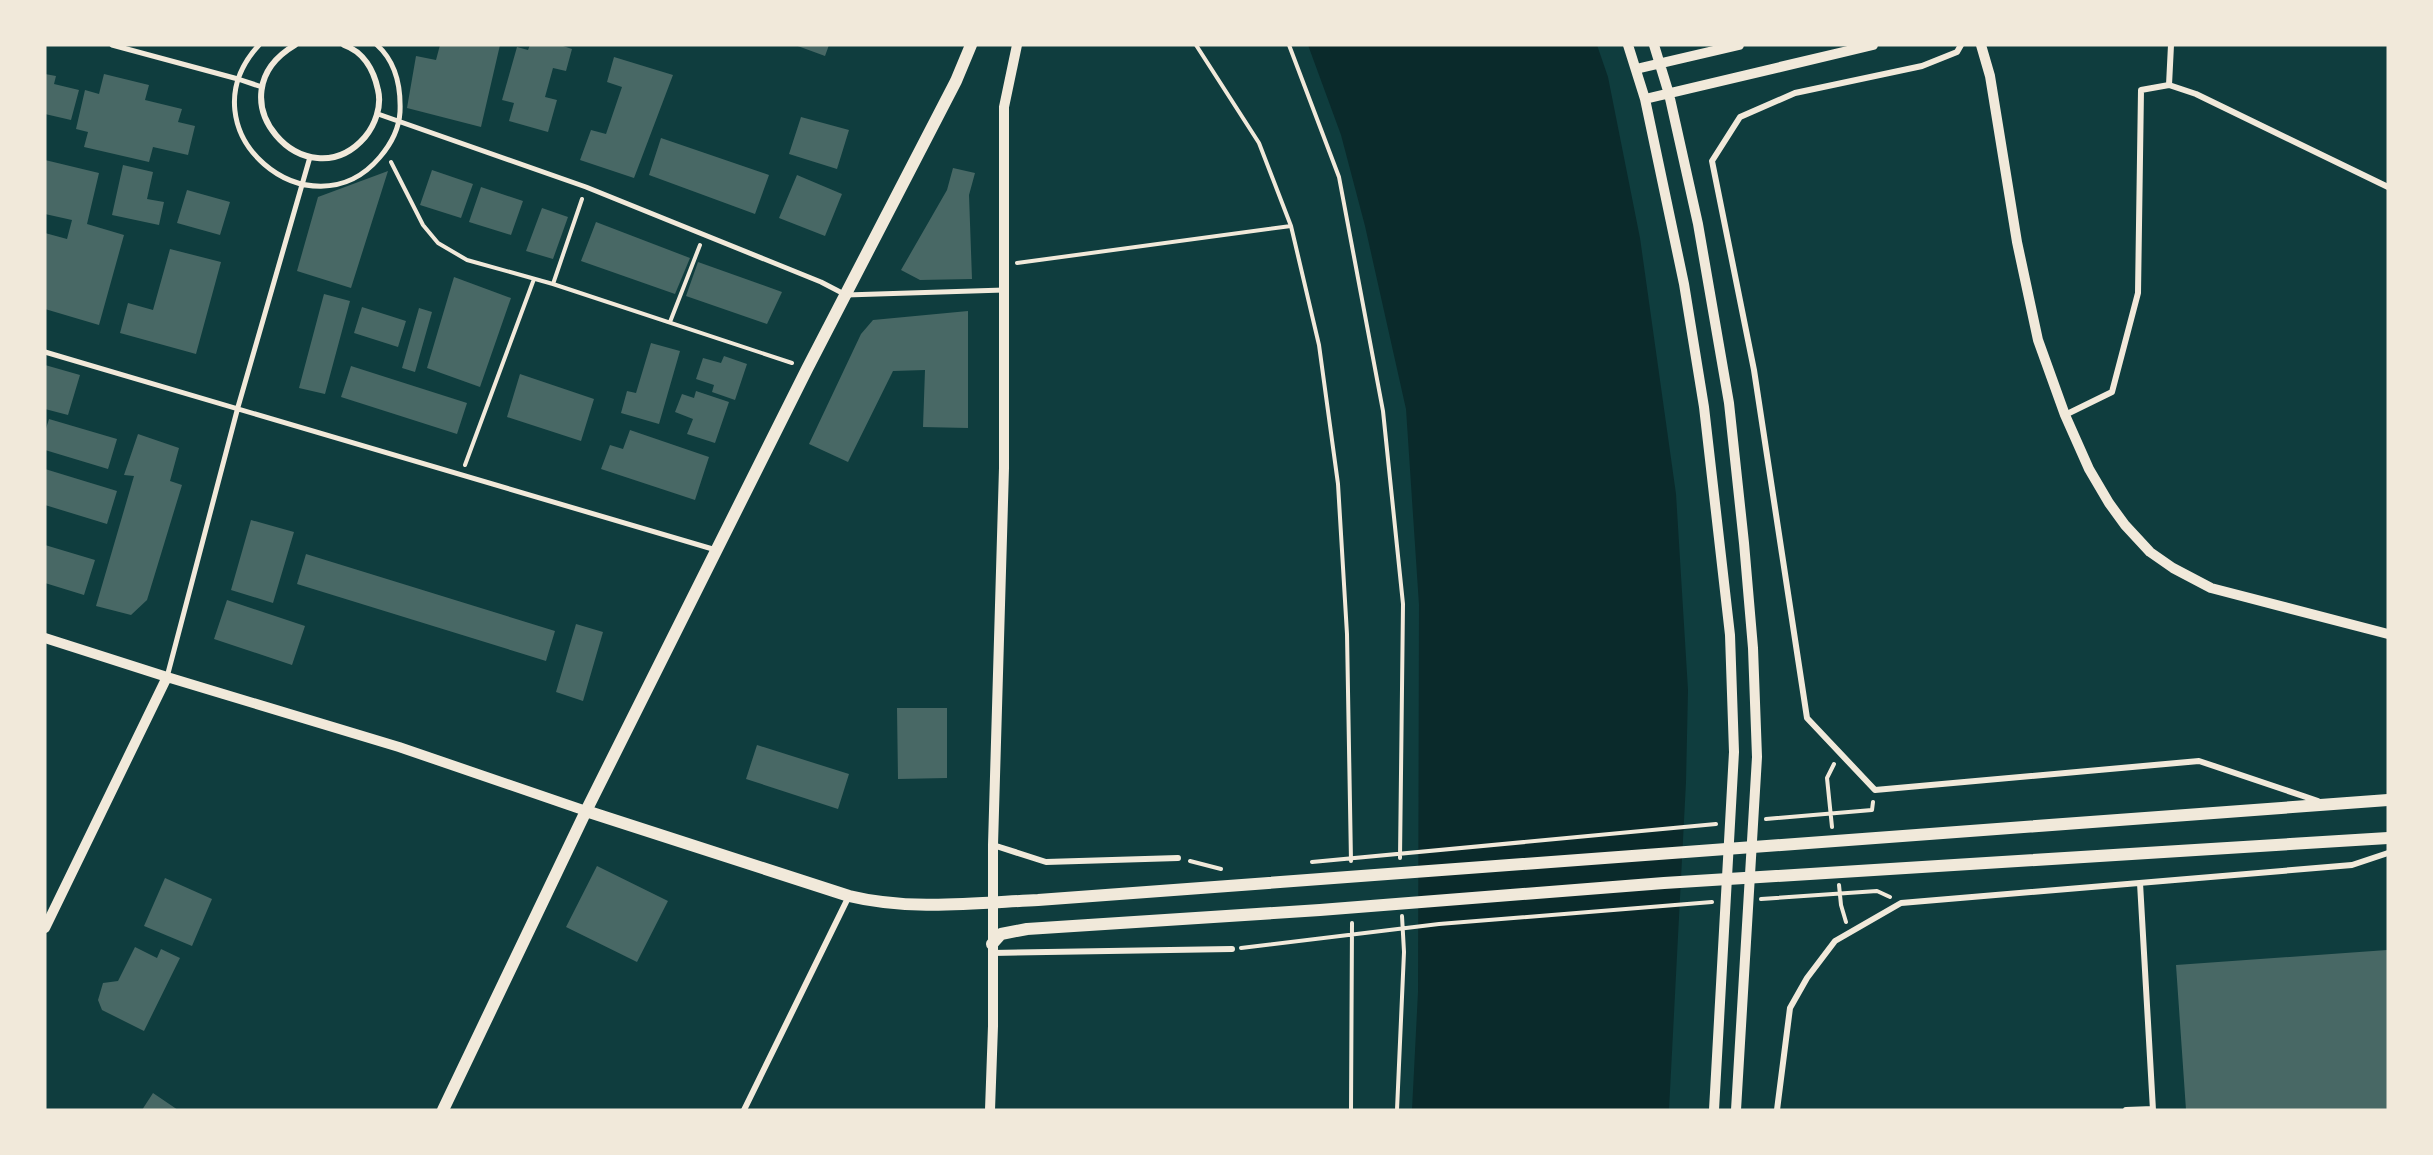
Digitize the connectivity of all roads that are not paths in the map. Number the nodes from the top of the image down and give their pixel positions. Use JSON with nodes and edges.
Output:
{"nodes":[{"id":1,"x":112,"y":45,"type":"edge"},
{"id":2,"x":259,"y":45,"type":"edge"},
{"id":3,"x":295,"y":45,"type":"edge"},
{"id":4,"x":344,"y":45,"type":"edge"},
{"id":5,"x":377,"y":45,"type":"edge"},
{"id":6,"x":971,"y":45,"type":"edge"},
{"id":7,"x":1017,"y":45,"type":"edge"},
{"id":8,"x":1628,"y":45,"type":"edge"},
{"id":9,"x":1654,"y":45,"type":"edge"},
{"id":10,"x":1739,"y":45,"type":"edge"},
{"id":11,"x":1873,"y":45,"type":"edge"},
{"id":12,"x":1961,"y":45,"type":"edge"},
{"id":13,"x":1980,"y":45,"type":"edge"},
{"id":14,"x":2171,"y":45,"type":"edge"},
{"id":15,"x":1660,"y":63,"type":"junction"},
{"id":16,"x":1636,"y":69,"type":"junction"},
{"id":17,"x":238,"y":79,"type":"junction"},
{"id":18,"x":2169,"y":86,"type":"junction"},
{"id":19,"x":262,"y":87,"type":"junction"},
{"id":20,"x":1669,"y":94,"type":"junction"},
{"id":21,"x":1645,"y":99,"type":"junction"},
{"id":22,"x":378,"y":114,"type":"junction"},
{"id":23,"x":399,"y":121,"type":"junction"},
{"id":24,"x":310,"y":157,"type":"junction"},
{"id":25,"x":302,"y":184,"type":"junction"},
{"id":26,"x":2388,"y":187,"type":"edge"},
{"id":27,"x":1004,"y":290,"type":"junction"},
{"id":28,"x":846,"y":295,"type":"junction"},
{"id":29,"x":45,"y":352,"type":"edge"},
{"id":30,"x":238,"y":407,"type":"junction"},
{"id":31,"x":2065,"y":415,"type":"junction"},
{"id":32,"x":716,"y":550,"type":"junction"},
{"id":33,"x":2388,"y":634,"type":"edge"},
{"id":34,"x":45,"y":638,"type":"edge"},
{"id":35,"x":167,"y":677,"type":"junction"},
{"id":36,"x":2388,"y":801,"type":"edge"},
{"id":37,"x":2324,"y":804,"type":"junction"},
{"id":38,"x":586,"y":811,"type":"junction"},
{"id":39,"x":2388,"y":838,"type":"edge"},
{"id":40,"x":993,"y":845,"type":"junction"},
{"id":41,"x":2388,"y":853,"type":"edge"},
{"id":42,"x":1178,"y":858,"type":"road end"},
{"id":43,"x":2140,"y":883,"type":"junction"},
{"id":44,"x":849,"y":896,"type":"junction"},
{"id":45,"x":993,"y":902,"type":"junction"},
{"id":46,"x":45,"y":928,"type":"edge"},
{"id":47,"x":992,"y":948,"type":"junction"},
{"id":48,"x":1232,"y":949,"type":"dead end"},
{"id":49,"x":2153,"y":1109,"type":"edge"},
{"id":50,"x":443,"y":1110,"type":"edge"},
{"id":51,"x":744,"y":1110,"type":"edge"},
{"id":52,"x":990,"y":1110,"type":"edge"},
{"id":53,"x":1714,"y":1110,"type":"edge"},
{"id":54,"x":1736,"y":1110,"type":"edge"},
{"id":55,"x":1777,"y":1110,"type":"edge"},
{"id":56,"x":2126,"y":1110,"type":"edge"}],
"edges":[{"from":1,"to":17,"type":"street"},
{"from":2,"to":17,"type":"street"},
{"from":3,"to":19,"type":"street"},
{"from":4,"to":22,"type":"street"},
{"from":5,"to":23,"type":"street"},
{"from":6,"to":28,"type":"main road"},
{"from":7,"to":27,"type":"street"},
{"from":8,"to":16,"type":"street"},
{"from":9,"to":15,"type":"street"},
{"from":10,"to":15,"type":"street"},
{"from":11,"to":20,"type":"street"},
{"from":12,"to":37,"type":"street"},
{"from":13,"to":31,"type":"street"},
{"from":14,"to":18,"type":"street"},
{"from":15,"to":16,"type":"street"},
{"from":15,"to":20,"type":"street"},
{"from":16,"to":21,"type":"street"},
{"from":17,"to":19,"type":"street"},
{"from":17,"to":25,"type":"street"},
{"from":18,"to":26,"type":"street"},
{"from":18,"to":31,"type":"street"},
{"from":19,"to":24,"type":"street"},
{"from":20,"to":21,"type":"street"},
{"from":20,"to":54,"type":"street"},
{"from":21,"to":53,"type":"street"},
{"from":22,"to":23,"type":"street"},
{"from":22,"to":24,"type":"street"},
{"from":23,"to":25,"type":"street"},
{"from":23,"to":28,"type":"street"},
{"from":24,"to":25,"type":"street"},
{"from":25,"to":30,"type":"street"},
{"from":27,"to":28,"type":"street"},
{"from":27,"to":40,"type":"street"},
{"from":28,"to":32,"type":"main road"},
{"from":29,"to":30,"type":"street"},
{"from":30,"to":32,"type":"street"},
{"from":30,"to":35,"type":"street"},
{"from":31,"to":33,"type":"street"},
{"from":32,"to":38,"type":"main road"},
{"from":34,"to":35,"type":"street"},
{"from":35,"to":38,"type":"street"},
{"from":35,"to":46,"type":"street"},
{"from":36,"to":37,"type":"main road"},
{"from":37,"to":45,"type":"main road"},
{"from":38,"to":44,"type":"main road"},
{"from":38,"to":50,"type":"main road"},
{"from":39,"to":47,"type":"main road"},
{"from":40,"to":42,"type":"street"},
{"from":40,"to":45,"type":"street"},
{"from":41,"to":43,"type":"street"},
{"from":43,"to":49,"type":"street"},
{"from":43,"to":55,"type":"street"},
{"from":44,"to":45,"type":"main road"},
{"from":44,"to":51,"type":"street"},
{"from":45,"to":47,"type":"street"},
{"from":47,"to":48,"type":"street"},
{"from":47,"to":52,"type":"street"},
{"from":49,"to":56,"type":"street"}]}
